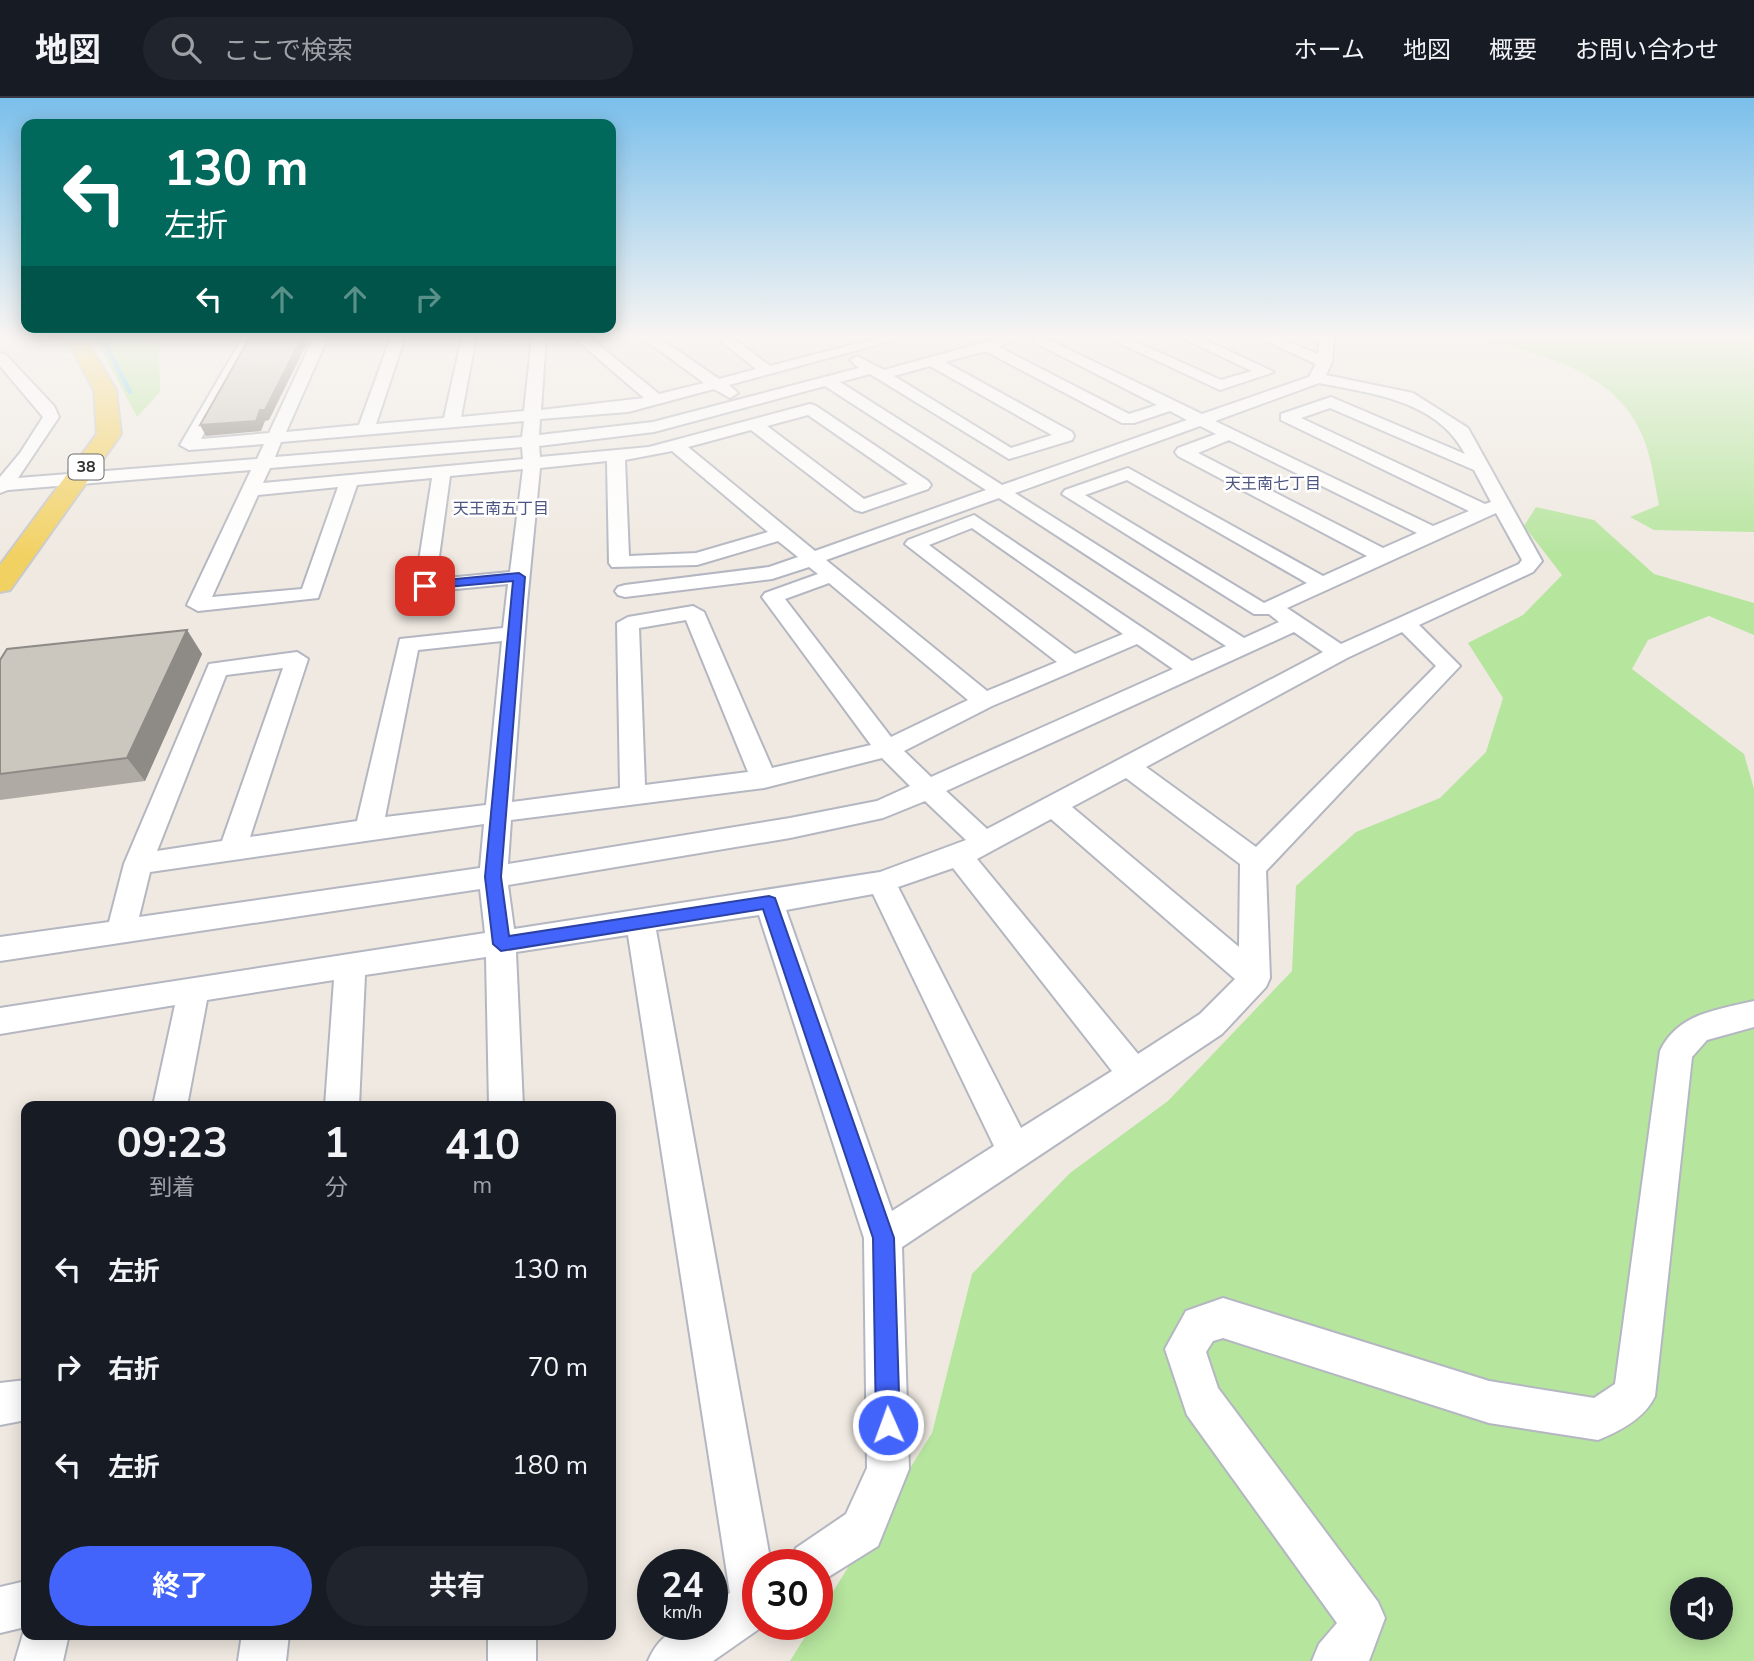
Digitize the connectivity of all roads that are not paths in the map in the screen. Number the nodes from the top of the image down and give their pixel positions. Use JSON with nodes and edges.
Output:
{"nodes":[{"id":1,"x":48,"y":410,"type":"edge"},
{"id":2,"x":107,"y":410,"type":"edge"},
{"id":3,"x":209,"y":410,"type":"edge"},
{"id":4,"x":287,"y":410,"type":"edge"},
{"id":5,"x":372,"y":410,"type":"edge"},
{"id":6,"x":454,"y":410,"type":"edge"},
{"id":7,"x":534,"y":410,"type":"edge"},
{"id":8,"x":600,"y":410,"type":"edge"},
{"id":9,"x":716,"y":410,"type":"edge"},
{"id":10,"x":807,"y":410,"type":"edge"},
{"id":11,"x":811,"y":410,"type":"edge"},
{"id":12,"x":873,"y":410,"type":"edge"},
{"id":13,"x":938,"y":410,"type":"edge"},
{"id":14,"x":1019,"y":410,"type":"edge"},
{"id":15,"x":1109,"y":410,"type":"edge"},
{"id":16,"x":1157,"y":410,"type":"edge"},
{"id":17,"x":1182,"y":410,"type":"edge"},
{"id":18,"x":1223,"y":410,"type":"edge"},
{"id":19,"x":1308,"y":410,"type":"edge"},
{"id":20,"x":1349,"y":410,"type":"edge"},
{"id":21,"x":1432,"y":410,"type":"edge"},
{"id":22,"x":534,"y":417,"type":"junction"},
{"id":23,"x":1201,"y":419,"type":"junction"},
{"id":24,"x":451,"y":424,"type":"junction"},
{"id":25,"x":755,"y":425,"type":"junction"},
{"id":26,"x":365,"y":431,"type":"junction"},
{"id":27,"x":1231,"y":434,"type":"junction"},
{"id":28,"x":273,"y":440,"type":"junction"},
{"id":29,"x":530,"y":441,"type":"junction"},
{"id":30,"x":677,"y":447,"type":"junction"},
{"id":31,"x":616,"y":456,"type":"junction"},
{"id":32,"x":262,"y":462,"type":"junction"},
{"id":33,"x":532,"y":465,"type":"junction"},
{"id":34,"x":1481,"y":467,"type":"junction"},
{"id":35,"x":442,"y":473,"type":"junction"},
{"id":36,"x":79,"y":478,"type":"junction"},
{"id":37,"x":349,"y":481,"type":"junction"},
{"id":38,"x":1,"y":486,"type":"edge"},
{"id":39,"x":251,"y":490,"type":"junction"},
{"id":40,"x":999,"y":491,"type":"junction"},
{"id":41,"x":1493,"y":507,"type":"junction"},
{"id":42,"x":784,"y":533,"type":"junction"},
{"id":43,"x":1432,"y":533,"type":"junction"},
{"id":44,"x":1381,"y":555,"type":"junction"},
{"id":45,"x":813,"y":558,"type":"junction"},
{"id":46,"x":833,"y":575,"type":"junction"},
{"id":47,"x":519,"y":577,"type":"junction"},
{"id":48,"x":1321,"y":583,"type":"junction"},
{"id":49,"x":0,"y":584,"type":"edge"},
{"id":50,"x":625,"y":591,"type":"dead end"},
{"id":51,"x":1272,"y":607,"type":"junction"},
{"id":52,"x":1297,"y":622,"type":"junction"},
{"id":53,"x":1406,"y":624,"type":"junction"},
{"id":54,"x":514,"y":633,"type":"junction"},
{"id":55,"x":1137,"y":636,"type":"junction"},
{"id":56,"x":1243,"y":647,"type":"junction"},
{"id":57,"x":1339,"y":653,"type":"junction"},
{"id":58,"x":1073,"y":663,"type":"junction"},
{"id":59,"x":1191,"y":671,"type":"junction"},
{"id":60,"x":984,"y":701,"type":"junction"},
{"id":61,"x":887,"y":749,"type":"junction"},
{"id":62,"x":1127,"y":766,"type":"junction"},
{"id":63,"x":764,"y":779,"type":"junction"},
{"id":64,"x":930,"y":787,"type":"junction"},
{"id":65,"x":634,"y":796,"type":"junction"},
{"id":66,"x":1054,"y":806,"type":"junction"},
{"id":67,"x":501,"y":811,"type":"junction"},
{"id":68,"x":369,"y":829,"type":"junction"},
{"id":69,"x":233,"y":848,"type":"junction"},
{"id":70,"x":971,"y":849,"type":"junction"},
{"id":71,"x":1257,"y":862,"type":"junction"},
{"id":72,"x":138,"y":864,"type":"junction"},
{"id":73,"x":493,"y":877,"type":"junction"},
{"id":74,"x":881,"y":882,"type":"junction"},
{"id":75,"x":769,"y":902,"type":"junction"},
{"id":76,"x":640,"y":920,"type":"junction"},
{"id":77,"x":121,"y":930,"type":"junction"},
{"id":78,"x":501,"y":944,"type":"junction"},
{"id":79,"x":0,"y":949,"type":"edge"},
{"id":80,"x":350,"y":964,"type":"junction"},
{"id":81,"x":1255,"y":978,"type":"junction"},
{"id":82,"x":194,"y":989,"type":"junction"},
{"id":83,"x":1754,"y":1014,"type":"edge"},
{"id":84,"x":0,"y":1021,"type":"edge"},
{"id":85,"x":1134,"y":1074,"type":"junction"},
{"id":86,"x":171,"y":1101,"type":"edge"},
{"id":87,"x":342,"y":1101,"type":"edge"},
{"id":88,"x":506,"y":1101,"type":"edge"},
{"id":89,"x":1015,"y":1152,"type":"junction"},
{"id":90,"x":883,"y":1238,"type":"junction"},
{"id":91,"x":21,"y":1401,"type":"edge"},
{"id":92,"x":0,"y":1404,"type":"edge"},
{"id":93,"x":747,"y":1549,"type":"edge"},
{"id":94,"x":833,"y":1550,"type":"edge"},
{"id":95,"x":21,"y":1605,"type":"edge"},
{"id":96,"x":0,"y":1610,"type":"edge"},
{"id":97,"x":742,"y":1613,"type":"edge"},
{"id":98,"x":44,"y":1640,"type":"edge"},
{"id":99,"x":265,"y":1640,"type":"edge"},
{"id":100,"x":512,"y":1640,"type":"edge"},
{"id":101,"x":39,"y":1661,"type":"edge"},
{"id":102,"x":262,"y":1661,"type":"edge"},
{"id":103,"x":512,"y":1661,"type":"edge"},
{"id":104,"x":672,"y":1661,"type":"edge"},
{"id":105,"x":1336,"y":1661,"type":"edge"}],
"edges":[{"from":1,"to":38,"type":"street"},
{"from":2,"to":36,"type":"main road","number":"38"},
{"from":3,"to":28,"type":"street"},
{"from":4,"to":28,"type":"street"},
{"from":5,"to":26,"type":"street"},
{"from":6,"to":24,"type":"street"},
{"from":7,"to":22,"type":"street"},
{"from":8,"to":22,"type":"street"},
{"from":9,"to":29,"type":"street"},
{"from":10,"to":25,"type":"street"},
{"from":11,"to":25,"type":"street"},
{"from":12,"to":40,"type":"street"},
{"from":13,"to":14,"type":"street"},
{"from":15,"to":16,"type":"street"},
{"from":17,"to":23,"type":"street"},
{"from":18,"to":23,"type":"street"},
{"from":19,"to":41,"type":"street"},
{"from":20,"to":34,"type":"street"},
{"from":21,"to":34,"type":"street"},
{"from":22,"to":24,"type":"street"},
{"from":22,"to":29,"type":"street"},
{"from":23,"to":27,"type":"street"},
{"from":23,"to":40,"type":"street"},
{"from":24,"to":26,"type":"street"},
{"from":25,"to":30,"type":"street"},
{"from":26,"to":28,"type":"street"},
{"from":27,"to":43,"type":"street"},
{"from":27,"to":44,"type":"street"},
{"from":28,"to":32,"type":"street"},
{"from":29,"to":32,"type":"street"},
{"from":29,"to":33,"type":"street"},
{"from":30,"to":31,"type":"street"},
{"from":30,"to":42,"type":"street"},
{"from":31,"to":33,"type":"street"},
{"from":31,"to":42,"type":"street"},
{"from":32,"to":36,"type":"street"},
{"from":32,"to":39,"type":"street"},
{"from":33,"to":35,"type":"street"},
{"from":33,"to":47,"type":"street"},
{"from":34,"to":41,"type":"street"},
{"from":35,"to":37,"type":"street"},
{"from":35,"to":47,"type":"street"},
{"from":36,"to":38,"type":"street"},
{"from":36,"to":49,"type":"main road","number":"38"},
{"from":37,"to":39,"type":"street"},
{"from":37,"to":39,"type":"street"},
{"from":40,"to":45,"type":"street"},
{"from":40,"to":56,"type":"street"},
{"from":41,"to":43,"type":"street"},
{"from":41,"to":53,"type":"street"},
{"from":42,"to":45,"type":"street"},
{"from":43,"to":44,"type":"street"},
{"from":44,"to":48,"type":"street"},
{"from":45,"to":46,"type":"street"},
{"from":45,"to":50,"type":"street"},
{"from":46,"to":60,"type":"street"},
{"from":46,"to":61,"type":"street"},
{"from":47,"to":54,"type":"street"},
{"from":48,"to":51,"type":"street"},
{"from":48,"to":51,"type":"street"},
{"from":51,"to":52,"type":"street"},
{"from":52,"to":56,"type":"street"},
{"from":52,"to":57,"type":"street"},
{"from":53,"to":57,"type":"street"},
{"from":53,"to":71,"type":"street"},
{"from":54,"to":67,"type":"street"},
{"from":54,"to":68,"type":"street"},
{"from":55,"to":58,"type":"street"},
{"from":55,"to":58,"type":"street"},
{"from":55,"to":59,"type":"street"},
{"from":56,"to":59,"type":"street"},
{"from":57,"to":62,"type":"street"},
{"from":58,"to":60,"type":"street"},
{"from":59,"to":64,"type":"street"},
{"from":60,"to":61,"type":"street"},
{"from":61,"to":63,"type":"street"},
{"from":61,"to":64,"type":"street"},
{"from":62,"to":66,"type":"street"},
{"from":62,"to":71,"type":"street"},
{"from":63,"to":65,"type":"street"},
{"from":63,"to":65,"type":"street"},
{"from":64,"to":70,"type":"street"},
{"from":64,"to":73,"type":"street"},
{"from":65,"to":67,"type":"street"},
{"from":66,"to":70,"type":"street"},
{"from":66,"to":81,"type":"street"},
{"from":67,"to":68,"type":"street"},
{"from":67,"to":73,"type":"street"},
{"from":68,"to":69,"type":"street"},
{"from":69,"to":72,"type":"street"},
{"from":69,"to":72,"type":"street"},
{"from":70,"to":74,"type":"street"},
{"from":70,"to":85,"type":"street"},
{"from":71,"to":81,"type":"street"},
{"from":72,"to":77,"type":"street"},
{"from":73,"to":77,"type":"street"},
{"from":73,"to":78,"type":"street"},
{"from":74,"to":75,"type":"street"},
{"from":74,"to":89,"type":"street"},
{"from":75,"to":76,"type":"street"},
{"from":75,"to":90,"type":"street"},
{"from":76,"to":78,"type":"street"},
{"from":76,"to":93,"type":"street"},
{"from":77,"to":79,"type":"street"},
{"from":78,"to":80,"type":"street"},
{"from":78,"to":88,"type":"street"},
{"from":80,"to":82,"type":"street"},
{"from":80,"to":87,"type":"street"},
{"from":81,"to":85,"type":"street"},
{"from":82,"to":84,"type":"street"},
{"from":82,"to":86,"type":"street"},
{"from":83,"to":105,"type":"street"},
{"from":85,"to":89,"type":"street"},
{"from":89,"to":90,"type":"street"},
{"from":90,"to":94,"type":"street"},
{"from":91,"to":92,"type":"street"},
{"from":95,"to":96,"type":"street"},
{"from":97,"to":104,"type":"street"},
{"from":98,"to":101,"type":"street"},
{"from":99,"to":102,"type":"street"},
{"from":100,"to":103,"type":"street"}]}
